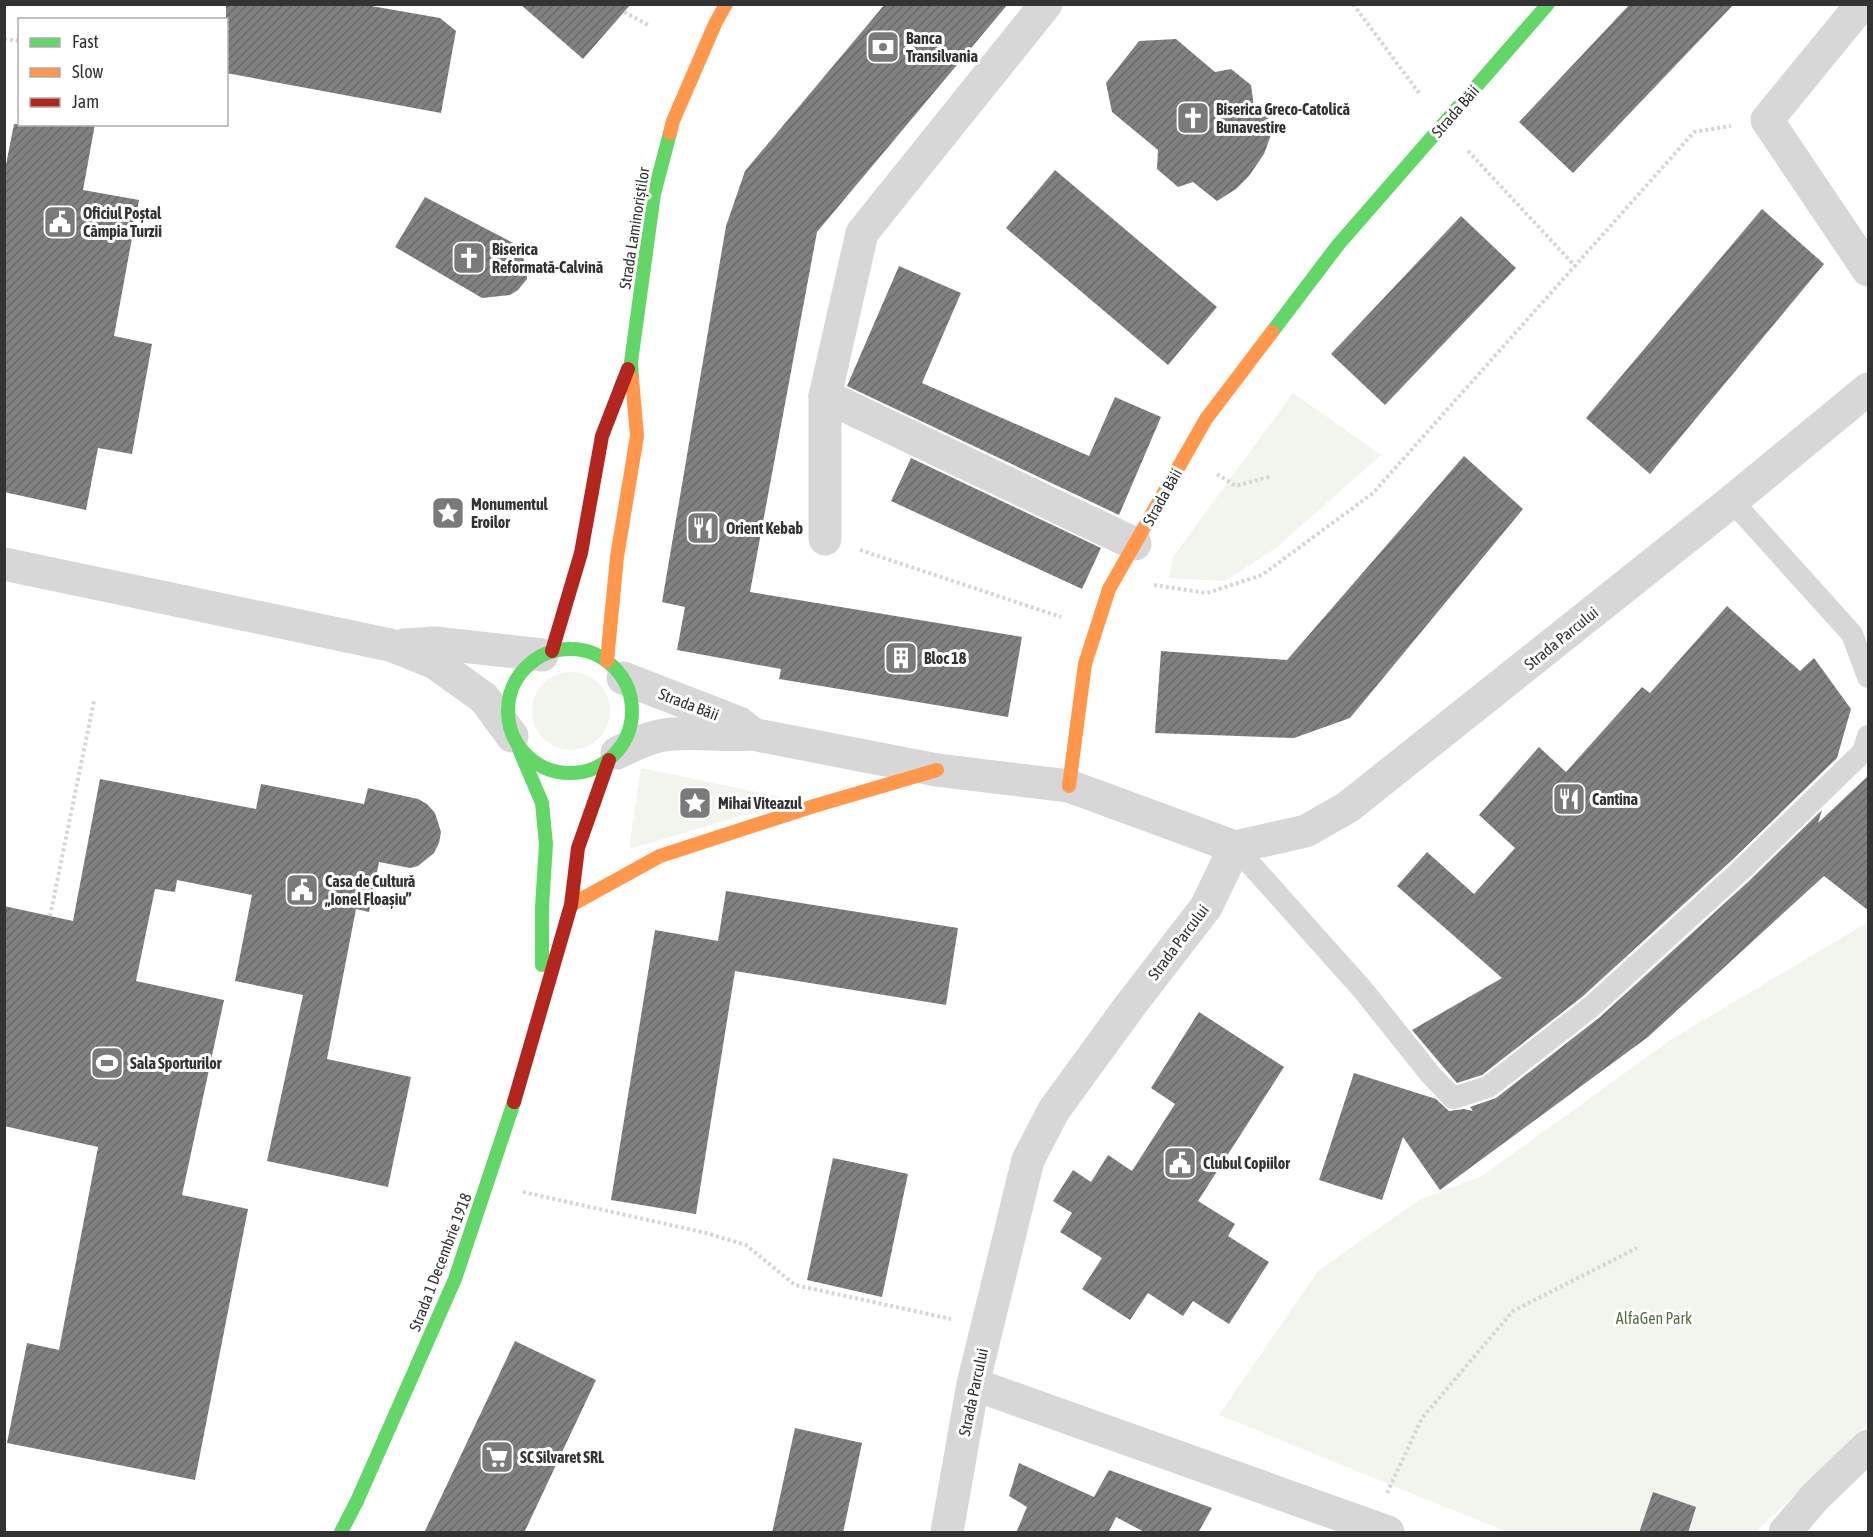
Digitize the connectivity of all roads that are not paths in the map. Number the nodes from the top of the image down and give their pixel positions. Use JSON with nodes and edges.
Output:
{"nodes":[{"id":1,"x":726,"y":4,"type":"edge"},
{"id":2,"x":1046,"y":4,"type":"edge"},
{"id":3,"x":1548,"y":4,"type":"edge"},
{"id":4,"x":1862,"y":4,"type":"edge"},
{"id":5,"x":1869,"y":270,"type":"edge"},
{"id":6,"x":631,"y":362,"type":"junction"},
{"id":7,"x":1869,"y":389,"type":"edge"},
{"id":8,"x":825,"y":396,"type":"junction"},
{"id":9,"x":1732,"y":501,"type":"junction"},
{"id":10,"x":825,"y":539,"type":"road end"},
{"id":11,"x":1135,"y":544,"type":"junction"},
{"id":12,"x":4,"y":564,"type":"edge"},
{"id":13,"x":390,"y":645,"type":"junction"},
{"id":14,"x":547,"y":653,"type":"junction"},
{"id":15,"x":615,"y":670,"type":"junction"},
{"id":16,"x":1869,"y":677,"type":"edge"},
{"id":17,"x":752,"y":734,"type":"junction"},
{"id":18,"x":1869,"y":736,"type":"edge"},
{"id":19,"x":515,"y":740,"type":"junction"},
{"id":20,"x":613,"y":757,"type":"junction"},
{"id":21,"x":937,"y":770,"type":"junction"},
{"id":22,"x":1069,"y":786,"type":"junction"},
{"id":23,"x":1235,"y":847,"type":"junction"},
{"id":24,"x":571,"y":905,"type":"junction"},
{"id":25,"x":544,"y":994,"type":"junction"},
{"id":26,"x":973,"y":1384,"type":"junction"},
{"id":27,"x":1869,"y":1446,"type":"edge"},
{"id":28,"x":1380,"y":1530,"type":"edge"},
{"id":29,"x":341,"y":1533,"type":"edge"},
{"id":30,"x":947,"y":1533,"type":"edge"},
{"id":31,"x":1785,"y":1533,"type":"edge"}],
"edges":[{"from":1,"to":6,"type":"main road","name":"Strada Laminoriștilor"},
{"from":2,"to":8,"type":"street"},
{"from":3,"to":11,"type":"main road","name":"Strada Băii"},
{"from":4,"to":5,"type":"street"},
{"from":6,"to":14,"type":"main road","name":"Strada Laminoriștilor"},
{"from":6,"to":15,"type":"main road","name":"Strada Laminoriștilor"},
{"from":7,"to":9,"type":"street","name":"Strada Parcului"},
{"from":8,"to":10,"type":"street"},
{"from":8,"to":11,"type":"street"},
{"from":9,"to":16,"type":"lane"},
{"from":9,"to":23,"type":"street","name":"Strada Parcului"},
{"from":11,"to":22,"type":"main road","name":"Strada Băii"},
{"from":12,"to":13,"type":"street"},
{"from":13,"to":14,"type":"street"},
{"from":13,"to":19,"type":"street"},
{"from":14,"to":15,"type":"main road"},
{"from":14,"to":19,"type":"main road"},
{"from":15,"to":17,"type":"street","name":"Strada Băii"},
{"from":15,"to":20,"type":"main road"},
{"from":17,"to":20,"type":"street","name":"Strada Băii"},
{"from":17,"to":21,"type":"street","name":"Strada Băii"},
{"from":18,"to":23,"type":"lane"},
{"from":19,"to":20,"type":"main road"},
{"from":19,"to":25,"type":"main road","name":"Strada 1 Decembrie 1918"},
{"from":20,"to":24,"type":"main road","name":"Strada 1 Decembrie 1918"},
{"from":21,"to":22,"type":"street","name":"Strada Băii"},
{"from":21,"to":24,"type":"main road"},
{"from":22,"to":23,"type":"street"},
{"from":23,"to":26,"type":"street","name":"Strada Parcului"},
{"from":24,"to":25,"type":"main road","name":"Strada 1 Decembrie 1918"},
{"from":25,"to":29,"type":"main road","name":"Strada 1 Decembrie 1918"},
{"from":26,"to":28,"type":"street"},
{"from":26,"to":30,"type":"street","name":"Strada Parcului"},
{"from":27,"to":31,"type":"street"}]}
